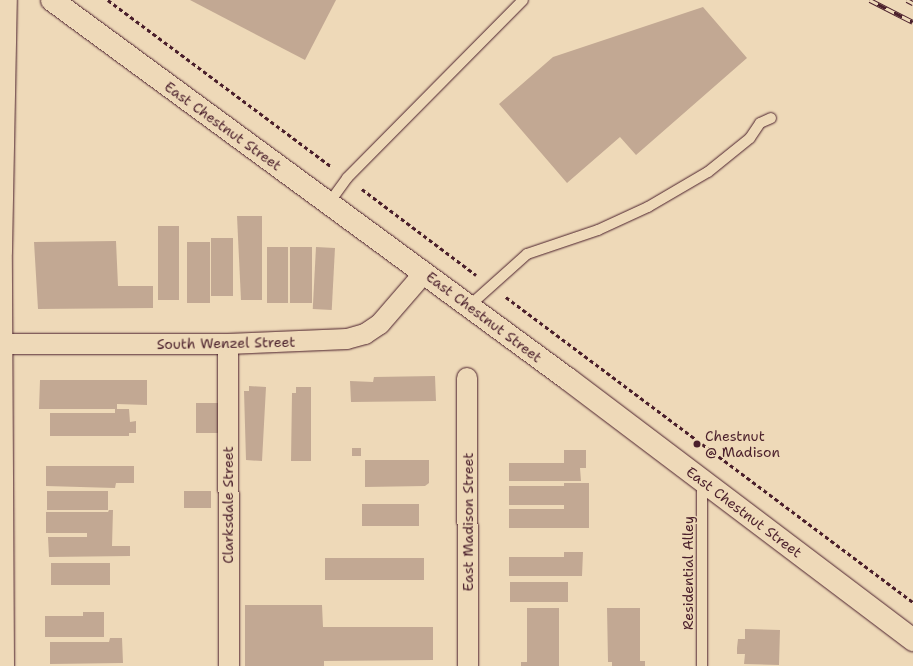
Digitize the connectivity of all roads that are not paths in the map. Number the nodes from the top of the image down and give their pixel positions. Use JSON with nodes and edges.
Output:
{"nodes":[{"id":1,"x":6,"y":0,"type":"edge"},
{"id":2,"x":52,"y":0,"type":"edge"},
{"id":3,"x":523,"y":0,"type":"edge"},
{"id":4,"x":771,"y":118,"type":"dead end"},
{"id":5,"x":329,"y":203,"type":"junction"},
{"id":6,"x":424,"y":273,"type":"junction"},
{"id":7,"x":469,"y":306,"type":"junction"},
{"id":8,"x":1,"y":344,"type":"edge"},
{"id":9,"x":228,"y":344,"type":"junction"},
{"id":10,"x":467,"y":378,"type":"dead end"},
{"id":11,"x":702,"y":480,"type":"junction"},
{"id":12,"x":913,"y":640,"type":"edge"},
{"id":13,"x":3,"y":666,"type":"edge"},
{"id":14,"x":229,"y":666,"type":"edge"},
{"id":15,"x":468,"y":666,"type":"edge"},
{"id":16,"x":702,"y":666,"type":"edge"}],
"edges":[{"from":1,"to":8,"type":"main road"},
{"from":2,"to":5,"type":"main road","name":"East Chestnut Street"},
{"from":3,"to":5,"type":"lane"},
{"from":4,"to":7,"type":"lane"},
{"from":5,"to":6,"type":"main road","name":"East Chestnut Street"},
{"from":6,"to":7,"type":"main road","name":"East Chestnut Street"},
{"from":6,"to":9,"type":"street","name":"South Wenzel Street"},
{"from":7,"to":11,"type":"main road","name":"East Chestnut Street"},
{"from":8,"to":9,"type":"street","name":"South Wenzel Street"},
{"from":8,"to":13,"type":"main road"},
{"from":9,"to":14,"type":"street","name":"Clarksdale Street"},
{"from":10,"to":15,"type":"street","name":"East Madison Street"},
{"from":11,"to":12,"type":"main road","name":"East Chestnut Street"},
{"from":11,"to":16,"type":"lane","name":"Residential Alley"}]}
